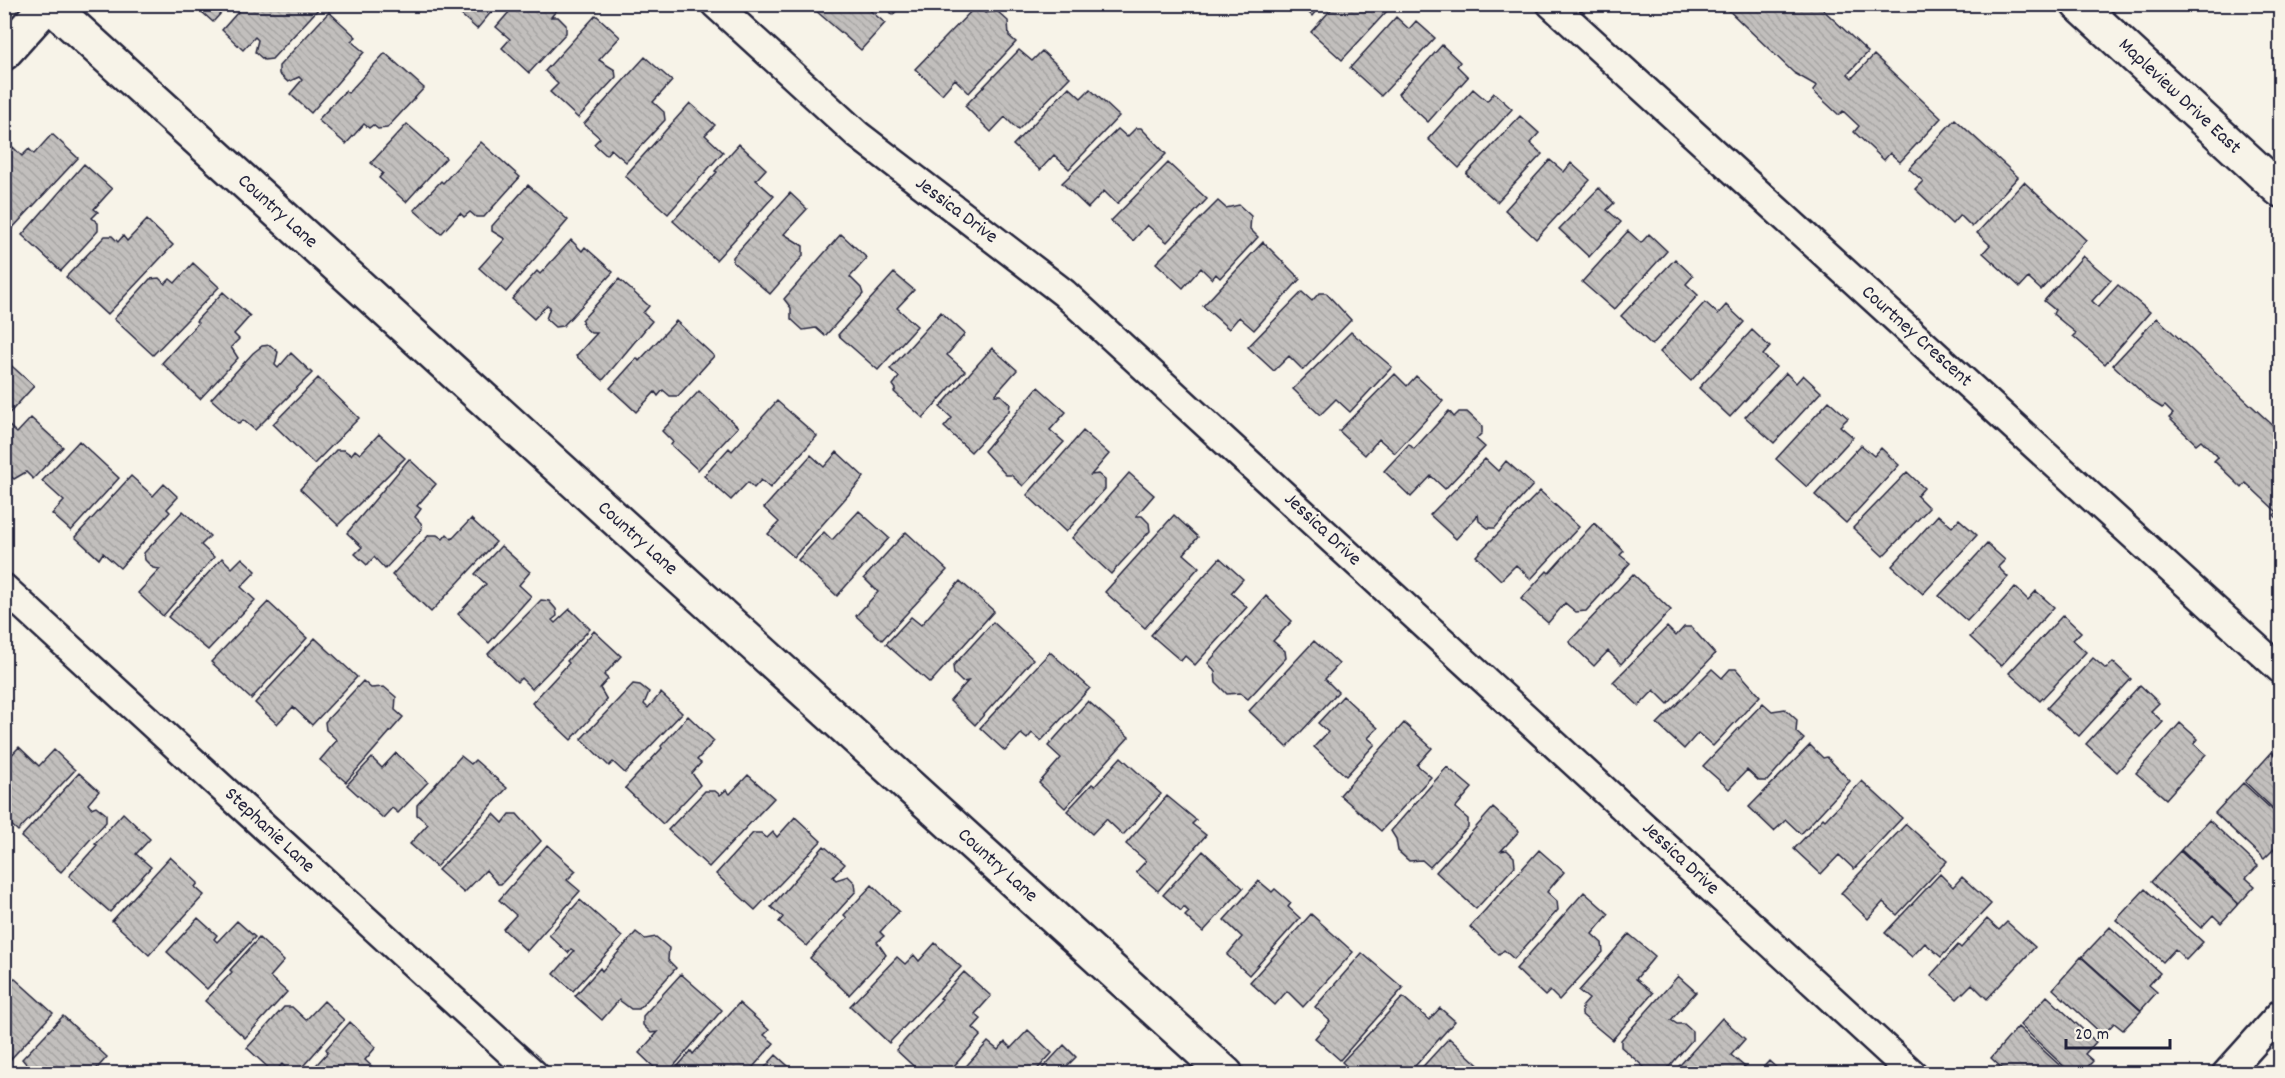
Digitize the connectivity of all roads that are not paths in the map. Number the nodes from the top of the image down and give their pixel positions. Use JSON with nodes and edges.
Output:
{"nodes":[{"id":1,"x":49,"y":4,"type":"edge"},
{"id":2,"x":715,"y":4,"type":"edge"},
{"id":3,"x":1551,"y":4,"type":"edge"},
{"id":4,"x":2078,"y":4,"type":"edge"},
{"id":5,"x":4,"y":53,"type":"edge"},
{"id":6,"x":2280,"y":190,"type":"edge"},
{"id":7,"x":4,"y":588,"type":"edge"},
{"id":8,"x":2280,"y":669,"type":"edge"},
{"id":9,"x":2280,"y":1014,"type":"edge"},
{"id":10,"x":534,"y":1074,"type":"edge"},
{"id":11,"x":1226,"y":1074,"type":"edge"},
{"id":12,"x":1913,"y":1074,"type":"edge"},
{"id":13,"x":2226,"y":1074,"type":"edge"}],
"edges":[{"from":1,"to":5,"type":"street"},
{"from":1,"to":11,"type":"street","name":"Country Lane"},
{"from":2,"to":12,"type":"street","name":"Jessica Drive"},
{"from":3,"to":8,"type":"street","name":"Courtney Crescent"},
{"from":4,"to":6,"type":"street","name":"Mapleview Drive East"},
{"from":7,"to":10,"type":"street","name":"Stephanie Lane"},
{"from":9,"to":13,"type":"street"}]}
